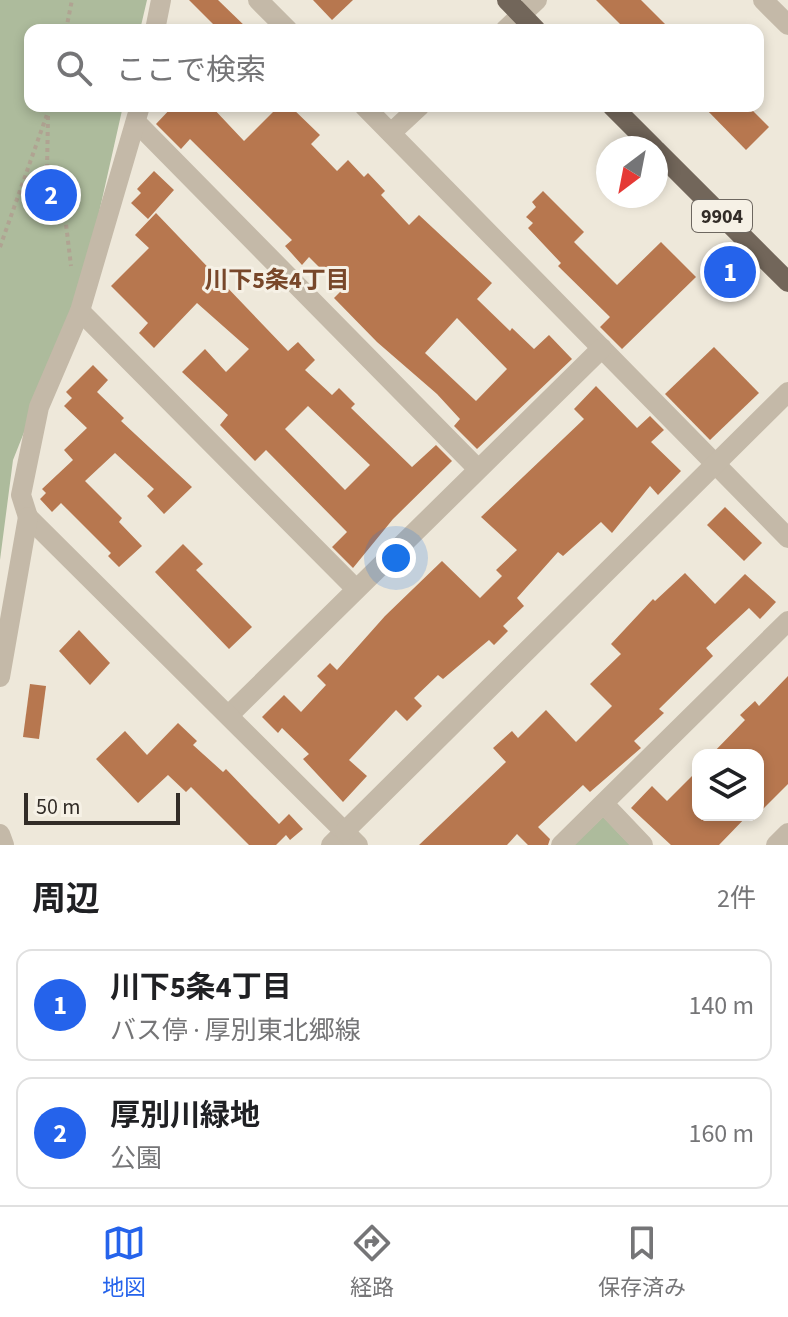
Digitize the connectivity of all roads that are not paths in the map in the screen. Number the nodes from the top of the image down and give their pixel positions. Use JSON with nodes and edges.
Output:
{"nodes":[{"id":1,"x":161,"y":0,"type":"edge"},
{"id":2,"x":258,"y":0,"type":"edge"},
{"id":3,"x":507,"y":0,"type":"edge"},
{"id":4,"x":537,"y":0,"type":"edge"},
{"id":5,"x":763,"y":0,"type":"edge"},
{"id":6,"x":529,"y":23,"type":"edge"},
{"id":7,"x":156,"y":24,"type":"edge"},
{"id":8,"x":282,"y":24,"type":"edge"},
{"id":9,"x":788,"y":25,"type":"edge"},
{"id":10,"x":370,"y":112,"type":"edge"},
{"id":11,"x":414,"y":112,"type":"edge"},
{"id":12,"x":618,"y":112,"type":"edge"},
{"id":13,"x":138,"y":115,"type":"edge"},
{"id":14,"x":391,"y":133,"type":"junction"},
{"id":15,"x":642,"y":136,"type":"edge"},
{"id":16,"x":668,"y":162,"type":"edge"},
{"id":17,"x":788,"y":282,"type":"edge"},
{"id":18,"x":81,"y":305,"type":"junction"},
{"id":19,"x":602,"y":348,"type":"junction"},
{"id":20,"x":788,"y":392,"type":"edge"},
{"id":21,"x":716,"y":464,"type":"junction"},
{"id":22,"x":478,"y":469,"type":"junction"},
{"id":23,"x":28,"y":517,"type":"junction"},
{"id":24,"x":788,"y":538,"type":"edge"},
{"id":25,"x":356,"y":589,"type":"junction"},
{"id":26,"x":788,"y":621,"type":"edge"},
{"id":27,"x":0,"y":677,"type":"edge"},
{"id":28,"x":230,"y":714,"type":"junction"},
{"id":29,"x":604,"y":804,"type":"junction"},
{"id":30,"x":788,"y":833,"type":"edge"},
{"id":31,"x":0,"y":834,"type":"edge"},
{"id":32,"x":345,"y":840,"type":"edge"},
{"id":33,"x":4,"y":845,"type":"edge"},
{"id":34,"x":561,"y":845,"type":"edge"},
{"id":35,"x":643,"y":845,"type":"edge"},
{"id":36,"x":776,"y":845,"type":"edge"}],
"edges":[{"from":1,"to":7,"type":"street"},
{"from":2,"to":8,"type":"street"},
{"from":3,"to":6,"type":"main road"},
{"from":4,"to":6,"type":"street"},
{"from":5,"to":9,"type":"street"},
{"from":10,"to":14,"type":"street"},
{"from":11,"to":14,"type":"street"},
{"from":12,"to":15,"type":"main road","number":"9904"},
{"from":13,"to":18,"type":"street"},
{"from":13,"to":22,"type":"street"},
{"from":14,"to":19,"type":"street"},
{"from":16,"to":17,"type":"main road","number":"9904"},
{"from":18,"to":23,"type":"street"},
{"from":18,"to":25,"type":"street"},
{"from":19,"to":21,"type":"street"},
{"from":19,"to":22,"type":"street"},
{"from":20,"to":21,"type":"street"},
{"from":21,"to":24,"type":"street"},
{"from":21,"to":32,"type":"street"},
{"from":22,"to":25,"type":"street"},
{"from":23,"to":27,"type":"street"},
{"from":23,"to":28,"type":"street"},
{"from":25,"to":28,"type":"street"},
{"from":26,"to":29,"type":"street"},
{"from":28,"to":32,"type":"street"},
{"from":29,"to":34,"type":"street"},
{"from":29,"to":35,"type":"street"},
{"from":30,"to":36,"type":"street"},
{"from":31,"to":33,"type":"street"}]}
